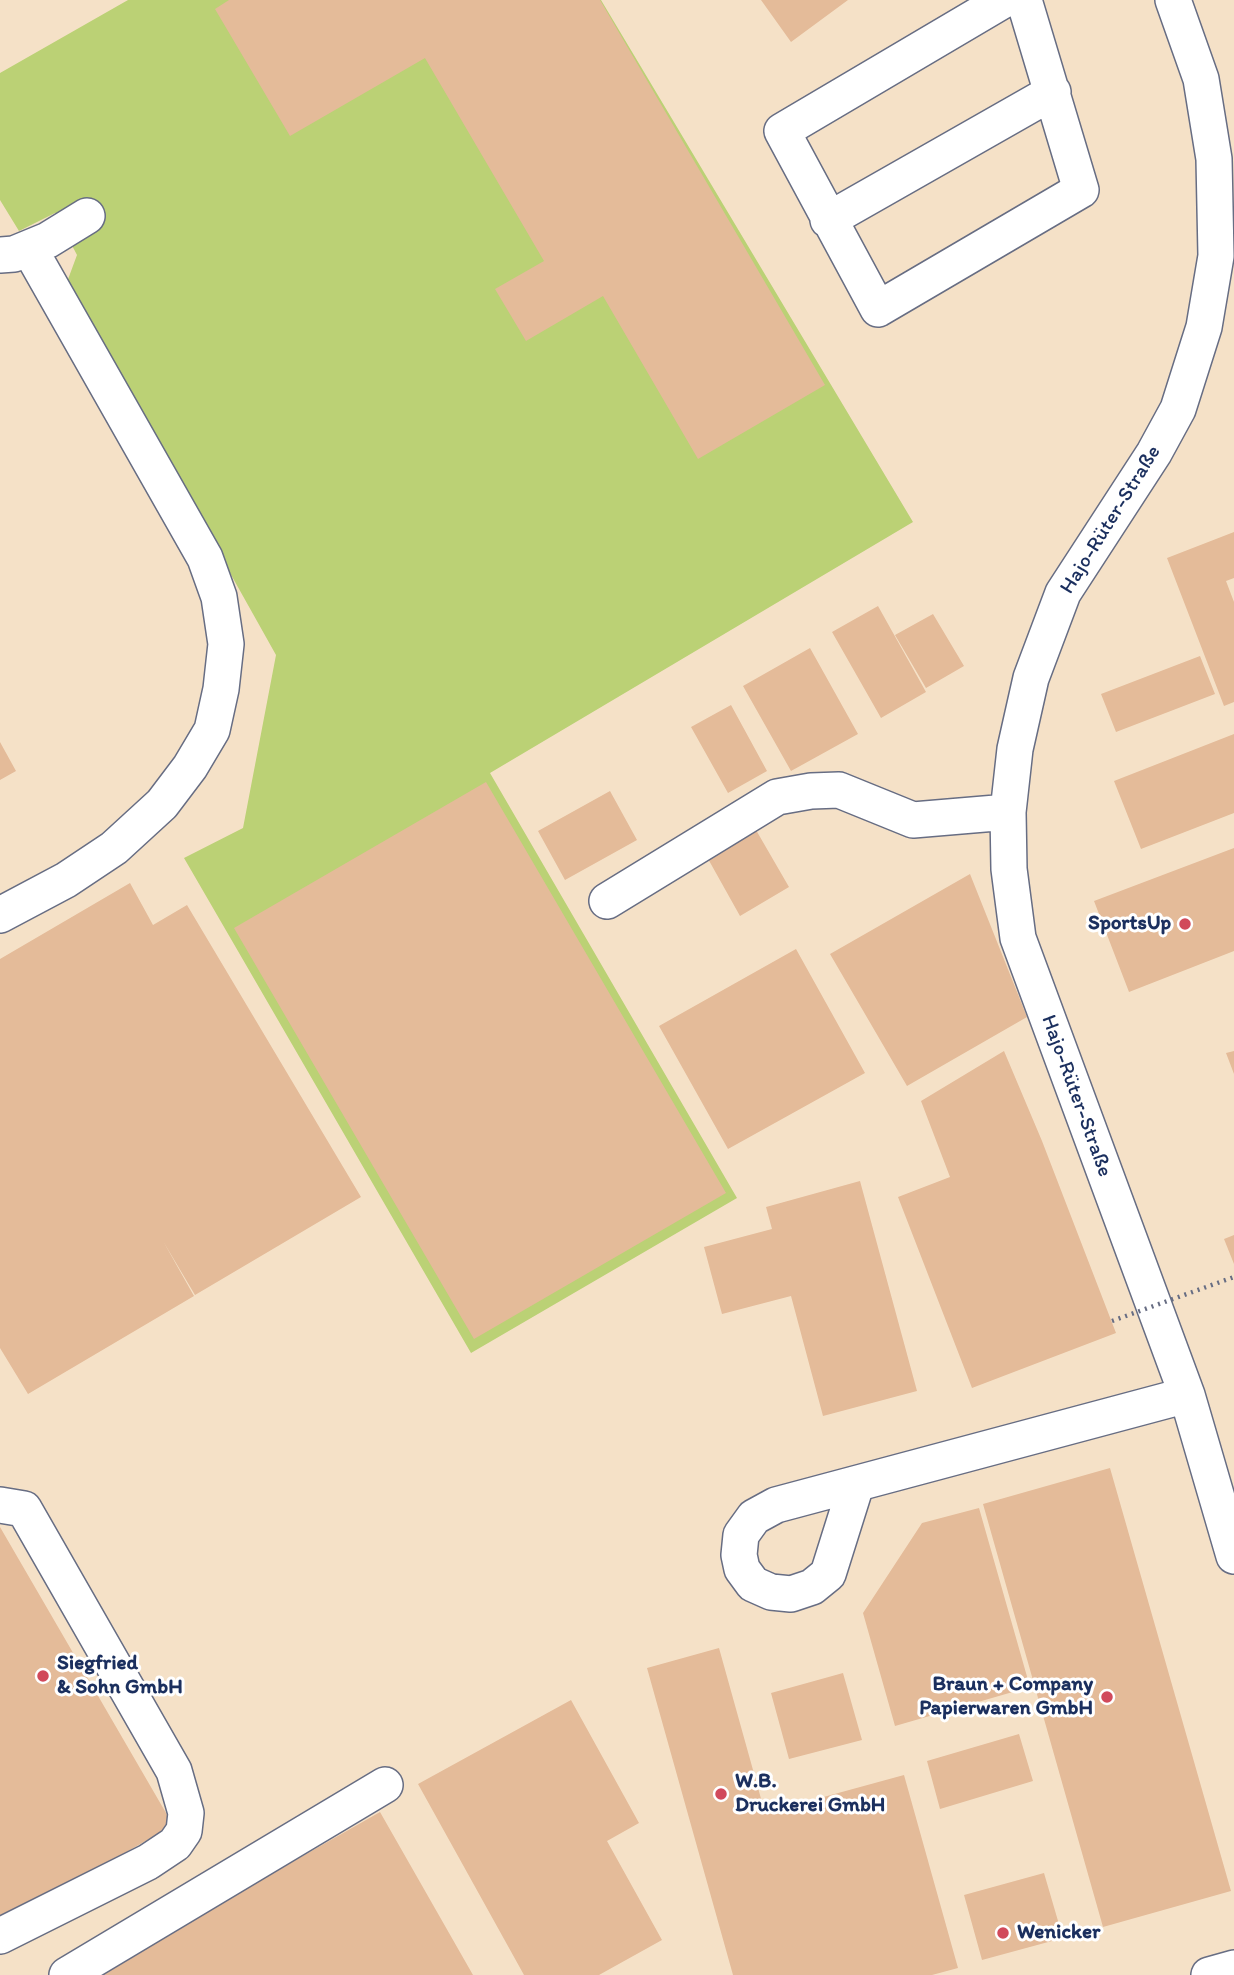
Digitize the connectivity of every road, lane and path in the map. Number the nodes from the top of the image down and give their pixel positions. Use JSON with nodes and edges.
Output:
{"nodes":[{"id":1,"x":1004,"y":0,"type":"edge"},
{"id":2,"x":1024,"y":0,"type":"edge"},
{"id":3,"x":1173,"y":0,"type":"edge"},
{"id":4,"x":1053,"y":92,"type":"junction"},
{"id":5,"x":88,"y":216,"type":"dead end"},
{"id":6,"x":828,"y":220,"type":"junction"},
{"id":7,"x":14,"y":251,"type":"edge"},
{"id":8,"x":1008,"y":812,"type":"junction"},
{"id":9,"x":607,"y":901,"type":"dead end"},
{"id":10,"x":0,"y":915,"type":"edge"},
{"id":11,"x":1234,"y":1277,"type":"edge"},
{"id":12,"x":1112,"y":1321,"type":"dead end"},
{"id":13,"x":1187,"y":1395,"type":"junction"},
{"id":14,"x":856,"y":1485,"type":"dead end"},
{"id":15,"x":0,"y":1505,"type":"edge"},
{"id":16,"x":1234,"y":1556,"type":"edge"},
{"id":17,"x":385,"y":1785,"type":"dead end"},
{"id":18,"x":0,"y":1936,"type":"edge"},
{"id":19,"x":1234,"y":1968,"type":"edge"},
{"id":20,"x":67,"y":1975,"type":"edge"},
{"id":21,"x":1209,"y":1975,"type":"edge"}],
"edges":[{"from":1,"to":6,"type":"street"},
{"from":2,"to":4,"type":"street"},
{"from":3,"to":8,"type":"street","name":"Hajo-Rüter-Straße"},
{"from":4,"to":6,"type":"street"},
{"from":4,"to":6,"type":"street"},
{"from":5,"to":7,"type":"street"},
{"from":7,"to":10,"type":"street"},
{"from":8,"to":9,"type":"street"},
{"from":8,"to":13,"type":"street","name":"Hajo-Rüter-Straße"},
{"from":11,"to":12,"type":"path","bridge":true},
{"from":13,"to":14,"type":"street"},
{"from":13,"to":16,"type":"street","name":"Hajo-Rüter-Straße"},
{"from":15,"to":18,"type":"street"},
{"from":17,"to":20,"type":"street"},
{"from":19,"to":21,"type":"street"}]}
